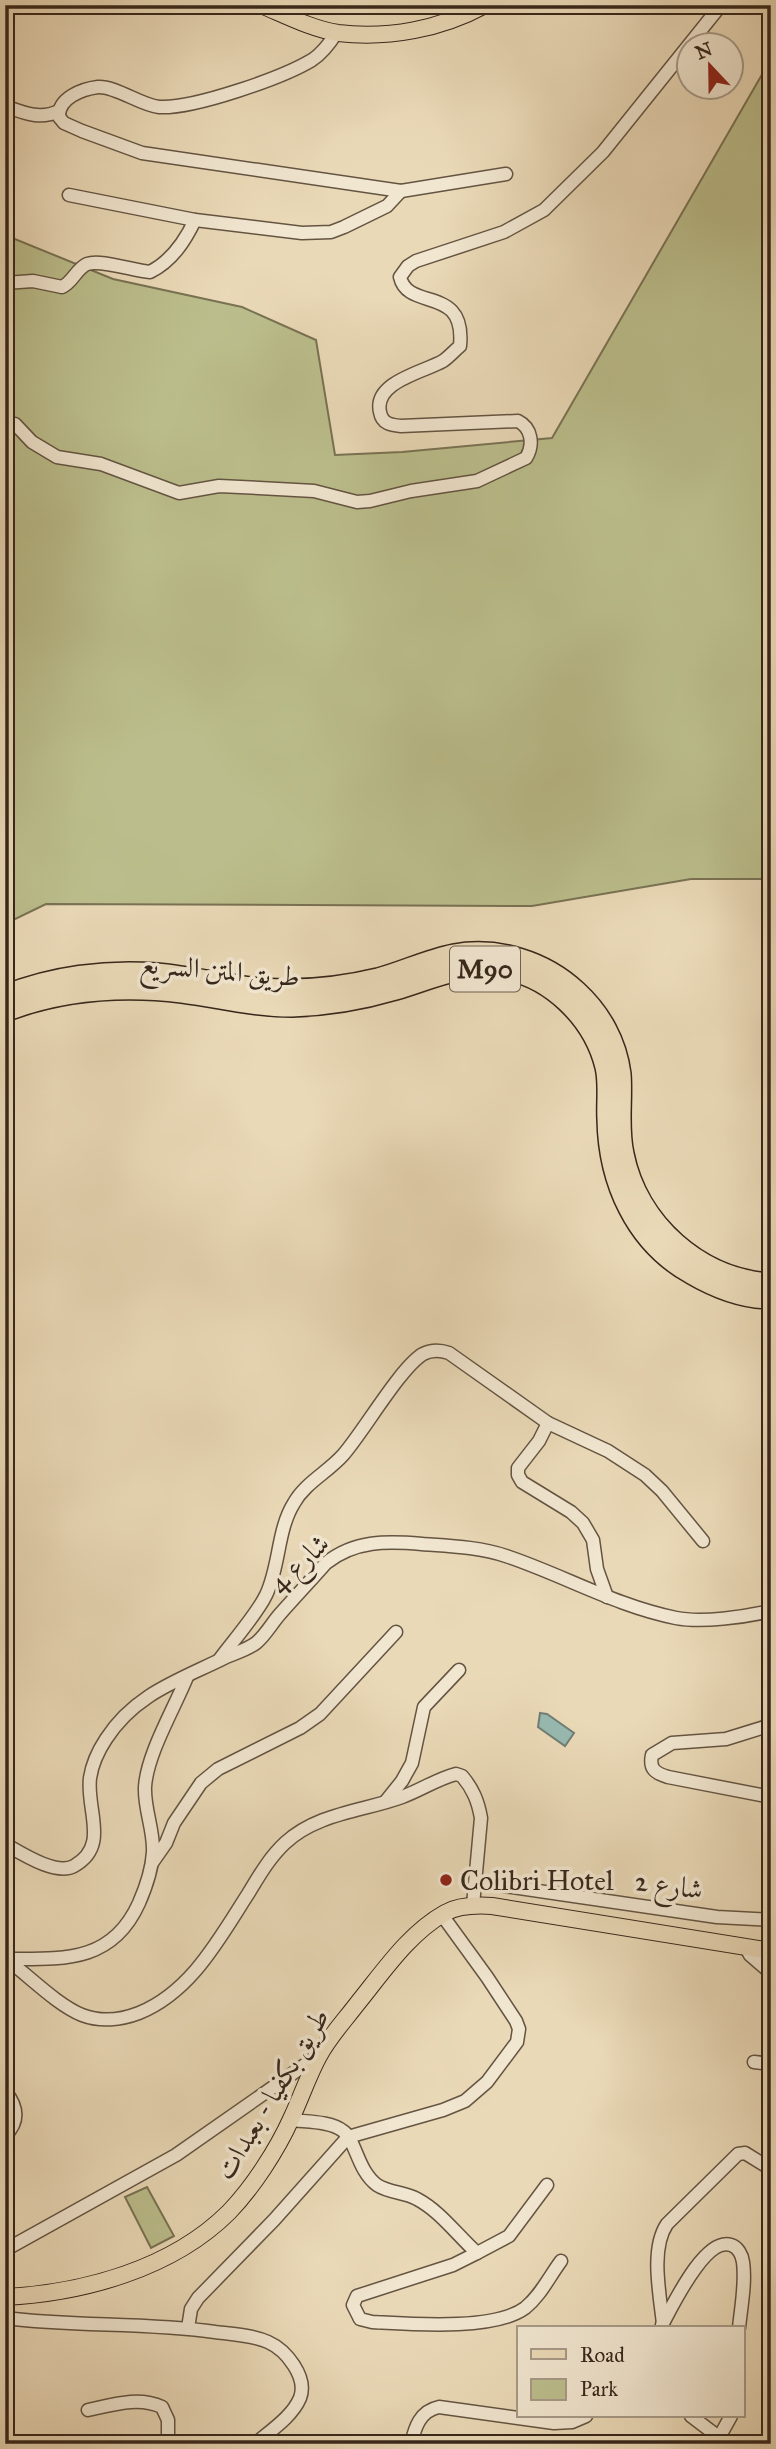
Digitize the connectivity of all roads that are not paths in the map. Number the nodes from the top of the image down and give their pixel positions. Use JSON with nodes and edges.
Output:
{"nodes":[{"id":1,"x":261,"y":5,"type":"edge"},
{"id":2,"x":485,"y":5,"type":"edge"},
{"id":3,"x":721,"y":5,"type":"edge"},
{"id":4,"x":337,"y":33,"type":"junction"},
{"id":5,"x":5,"y":106,"type":"edge"},
{"id":6,"x":59,"y":111,"type":"junction"},
{"id":7,"x":506,"y":174,"type":"dead end"},
{"id":8,"x":401,"y":191,"type":"junction"},
{"id":9,"x":69,"y":195,"type":"dead end"},
{"id":10,"x":195,"y":220,"type":"junction"},
{"id":11,"x":5,"y":283,"type":"edge"},
{"id":12,"x":15,"y":424,"type":"dead end"},
{"id":13,"x":5,"y":995,"type":"edge"},
{"id":14,"x":5,"y":1012,"type":"edge"},
{"id":15,"x":771,"y":1283,"type":"edge"},
{"id":16,"x":771,"y":1299,"type":"edge"},
{"id":17,"x":548,"y":1423,"type":"junction"},
{"id":18,"x":703,"y":1541,"type":"dead end"},
{"id":19,"x":607,"y":1597,"type":"junction"},
{"id":20,"x":771,"y":1611,"type":"edge"},
{"id":21,"x":397,"y":1632,"type":"dead end"},
{"id":22,"x":219,"y":1660,"type":"junction"},
{"id":23,"x":459,"y":1670,"type":"dead end"},
{"id":24,"x":187,"y":1677,"type":"junction"},
{"id":25,"x":771,"y":1725,"type":"edge"},
{"id":26,"x":771,"y":1797,"type":"edge"},
{"id":27,"x":386,"y":1801,"type":"junction"},
{"id":28,"x":5,"y":1844,"type":"edge"},
{"id":29,"x":152,"y":1863,"type":"junction"},
{"id":30,"x":477,"y":1882,"type":"junction"},
{"id":31,"x":473,"y":1905,"type":"junction"},
{"id":32,"x":442,"y":1915,"type":"junction"},
{"id":33,"x":771,"y":1920,"type":"edge"},
{"id":34,"x":746,"y":1948,"type":"junction"},
{"id":35,"x":771,"y":1951,"type":"edge"},
{"id":36,"x":6,"y":1959,"type":"edge"},
{"id":37,"x":771,"y":1973,"type":"edge"},
{"id":38,"x":320,"y":2054,"type":"junction"},
{"id":39,"x":754,"y":2062,"type":"dead end"},
{"id":40,"x":771,"y":2064,"type":"edge"},
{"id":41,"x":5,"y":2091,"type":"edge"},
{"id":42,"x":291,"y":2120,"type":"junction"},
{"id":43,"x":5,"y":2136,"type":"edge"},
{"id":44,"x":348,"y":2137,"type":"junction"},
{"id":45,"x":771,"y":2169,"type":"edge"},
{"id":46,"x":547,"y":2185,"type":"dead end"},
{"id":47,"x":5,"y":2250,"type":"edge"},
{"id":48,"x":477,"y":2253,"type":"junction"},
{"id":49,"x":561,"y":2261,"type":"dead end"},
{"id":50,"x":5,"y":2297,"type":"edge"},
{"id":51,"x":5,"y":2318,"type":"edge"},
{"id":52,"x":662,"y":2326,"type":"edge"},
{"id":53,"x":740,"y":2326,"type":"edge"},
{"id":54,"x":188,"y":2328,"type":"junction"},
{"id":55,"x":88,"y":2410,"type":"dead end"},
{"id":56,"x":517,"y":2418,"type":"edge"},
{"id":57,"x":518,"y":2418,"type":"edge"},
{"id":58,"x":581,"y":2418,"type":"edge"},
{"id":59,"x":693,"y":2418,"type":"edge"},
{"id":60,"x":730,"y":2418,"type":"edge"},
{"id":61,"x":717,"y":2441,"type":"edge"},
{"id":62,"x":168,"y":2444,"type":"edge"},
{"id":63,"x":255,"y":2444,"type":"edge"},
{"id":64,"x":411,"y":2444,"type":"edge"}],
"edges":[{"from":1,"to":4,"type":"main road"},
{"from":2,"to":4,"type":"main road"},
{"from":3,"to":12,"type":"street"},
{"from":4,"to":6,"type":"street"},
{"from":5,"to":6,"type":"street"},
{"from":6,"to":8,"type":"street"},
{"from":7,"to":8,"type":"street"},
{"from":8,"to":10,"type":"street"},
{"from":9,"to":10,"type":"street"},
{"from":10,"to":11,"type":"street"},
{"from":13,"to":15,"type":"highway","name":"طريق المتن السريع","number":"M90"},
{"from":14,"to":16,"type":"highway","name":"طريق المتن السريع","number":"M90"},
{"from":17,"to":18,"type":"street"},
{"from":17,"to":19,"type":"street"},
{"from":17,"to":22,"type":"street"},
{"from":19,"to":20,"type":"street","name":"شارع 4"},
{"from":19,"to":22,"type":"street","name":"شارع 4"},
{"from":21,"to":29,"type":"street"},
{"from":22,"to":24,"type":"street","name":"شارع 4"},
{"from":23,"to":27,"type":"street"},
{"from":24,"to":28,"type":"street","name":"شارع 4"},
{"from":24,"to":29,"type":"street"},
{"from":25,"to":26,"type":"street"},
{"from":27,"to":30,"type":"street"},
{"from":27,"to":36,"type":"street"},
{"from":29,"to":36,"type":"street"},
{"from":30,"to":31,"type":"street"},
{"from":30,"to":33,"type":"street","name":"شارع 2"},
{"from":31,"to":32,"type":"main road","name":"طريق بكفيا - بعبدات"},
{"from":31,"to":34,"type":"main road","name":"طريق بكفيا - بعبدات"},
{"from":32,"to":38,"type":"main road","name":"طريق بكفيا - بعبدات"},
{"from":32,"to":44,"type":"street"},
{"from":34,"to":35,"type":"main road","name":"طريق بكفيا - بعبدات"},
{"from":34,"to":37,"type":"street"},
{"from":38,"to":42,"type":"main road","name":"طريق بكفيا - بعبدات"},
{"from":38,"to":47,"type":"street"},
{"from":39,"to":40,"type":"street"},
{"from":41,"to":43,"type":"street"},
{"from":42,"to":44,"type":"street"},
{"from":42,"to":50,"type":"main road","name":"طريق بكفيا - بعبدات"},
{"from":44,"to":48,"type":"street"},
{"from":44,"to":54,"type":"street"},
{"from":45,"to":52,"type":"street"},
{"from":46,"to":48,"type":"street"},
{"from":48,"to":49,"type":"street"},
{"from":51,"to":54,"type":"street"},
{"from":52,"to":53,"type":"street"},
{"from":54,"to":63,"type":"street"},
{"from":55,"to":62,"type":"street"},
{"from":56,"to":64,"type":"street"},
{"from":57,"to":58,"type":"street"},
{"from":59,"to":61,"type":"street"},
{"from":60,"to":61,"type":"street"}]}
